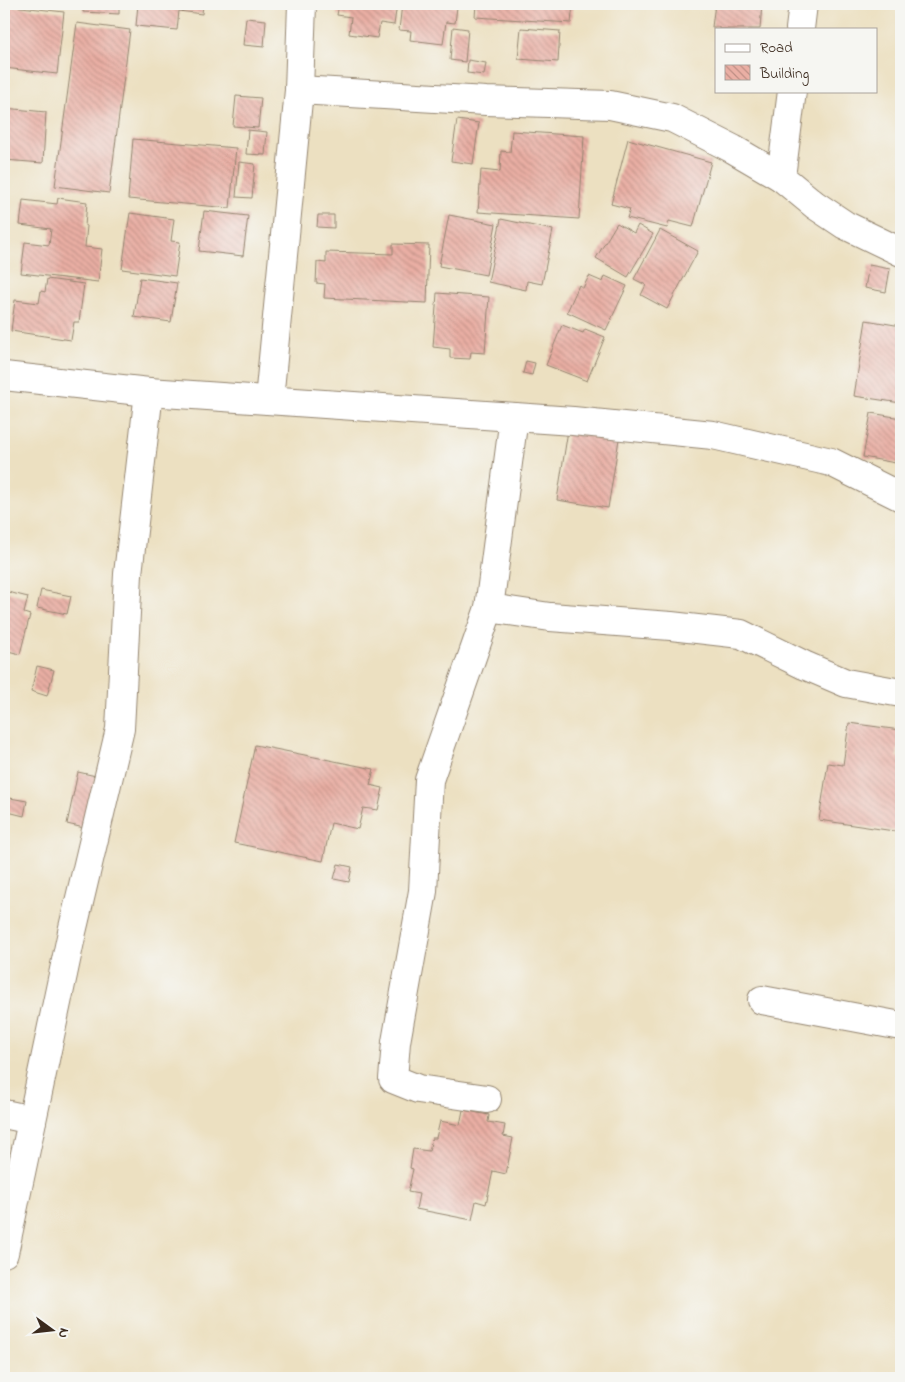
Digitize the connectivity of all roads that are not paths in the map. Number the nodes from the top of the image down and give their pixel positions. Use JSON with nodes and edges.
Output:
{"nodes":[{"id":1,"x":302,"y":4,"type":"edge"},
{"id":2,"x":804,"y":4,"type":"edge"},
{"id":3,"x":800,"y":28,"type":"edge"},
{"id":4,"x":300,"y":90,"type":"junction"},
{"id":5,"x":792,"y":92,"type":"edge"},
{"id":6,"x":781,"y":177,"type":"junction"},
{"id":7,"x":901,"y":252,"type":"edge"},
{"id":8,"x":4,"y":376,"type":"edge"},
{"id":9,"x":149,"y":392,"type":"junction"},
{"id":10,"x":269,"y":400,"type":"junction"},
{"id":11,"x":514,"y":417,"type":"junction"},
{"id":12,"x":901,"y":497,"type":"edge"},
{"id":13,"x":489,"y":608,"type":"junction"},
{"id":14,"x":901,"y":693,"type":"edge"},
{"id":15,"x":762,"y":1000,"type":"dead end"},
{"id":16,"x":901,"y":1026,"type":"edge"},
{"id":17,"x":487,"y":1099,"type":"dead end"},
{"id":18,"x":4,"y":1114,"type":"edge"},
{"id":19,"x":32,"y":1120,"type":"junction"},
{"id":20,"x":4,"y":1253,"type":"edge"}],
"edges":[{"from":1,"to":4,"type":"street"},
{"from":2,"to":3,"type":"street"},
{"from":4,"to":6,"type":"street"},
{"from":4,"to":10,"type":"street"},
{"from":5,"to":6,"type":"street"},
{"from":6,"to":7,"type":"street"},
{"from":8,"to":9,"type":"street"},
{"from":9,"to":10,"type":"street"},
{"from":9,"to":19,"type":"street"},
{"from":10,"to":11,"type":"street"},
{"from":11,"to":12,"type":"street"},
{"from":11,"to":13,"type":"street"},
{"from":13,"to":14,"type":"street"},
{"from":13,"to":17,"type":"street"},
{"from":15,"to":16,"type":"street"},
{"from":18,"to":19,"type":"street"},
{"from":19,"to":20,"type":"street"}]}
